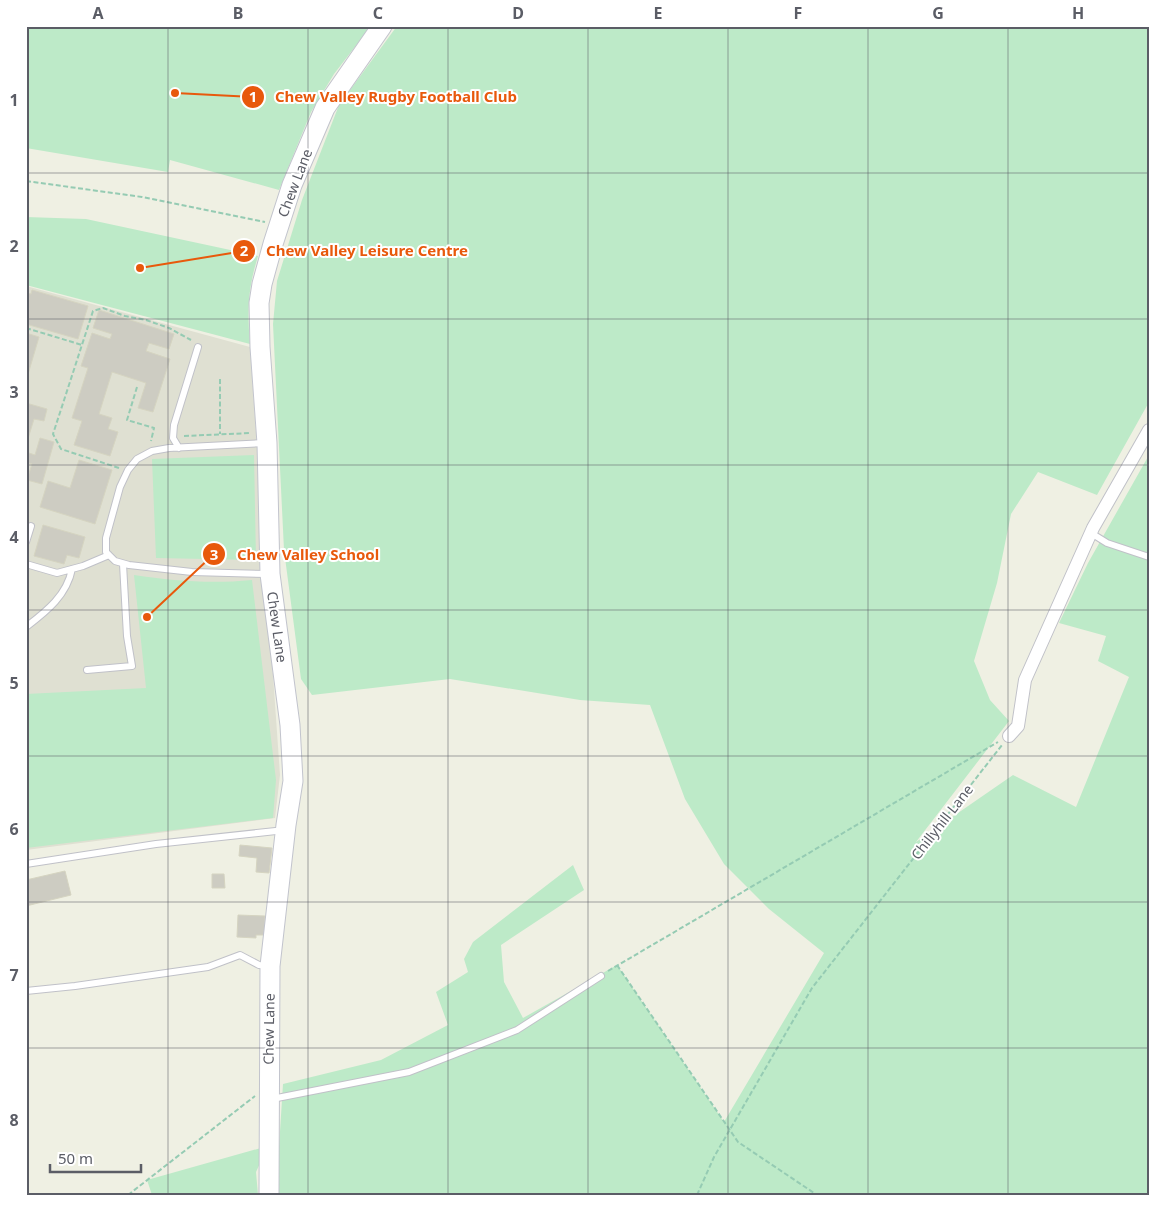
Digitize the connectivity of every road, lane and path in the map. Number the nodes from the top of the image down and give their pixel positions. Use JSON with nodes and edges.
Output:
{"nodes":[{"id":1,"x":382,"y":26,"type":"edge"},
{"id":2,"x":26,"y":181,"type":"edge"},
{"id":3,"x":279,"y":226,"type":"junction"},
{"id":4,"x":26,"y":328,"type":"edge"},
{"id":5,"x":169,"y":328,"type":"junction"},
{"id":6,"x":166,"y":332,"type":"dead end"},
{"id":7,"x":82,"y":345,"type":"junction"},
{"id":8,"x":198,"y":348,"type":"joint"},
{"id":9,"x":220,"y":379,"type":"dead end"},
{"id":10,"x":137,"y":387,"type":"dead end"},
{"id":11,"x":1149,"y":430,"type":"edge"},
{"id":12,"x":220,"y":434,"type":"junction"},
{"id":13,"x":174,"y":436,"type":"junction"},
{"id":14,"x":266,"y":438,"type":"junction"},
{"id":15,"x":179,"y":448,"type":"junction"},
{"id":16,"x":152,"y":451,"type":"junction"},
{"id":17,"x":128,"y":470,"type":"junction"},
{"id":18,"x":31,"y":526,"type":"dead end"},
{"id":19,"x":1091,"y":533,"type":"junction"},
{"id":20,"x":26,"y":542,"type":"edge"},
{"id":21,"x":109,"y":555,"type":"junction"},
{"id":22,"x":1149,"y":557,"type":"edge"},
{"id":23,"x":26,"y":564,"type":"edge"},
{"id":24,"x":123,"y":564,"type":"junction"},
{"id":25,"x":72,"y":569,"type":"junction"},
{"id":26,"x":270,"y":574,"type":"junction"},
{"id":27,"x":26,"y":627,"type":"edge"},
{"id":28,"x":87,"y":670,"type":"dead end"},
{"id":29,"x":1009,"y":736,"type":"junction"},
{"id":30,"x":286,"y":829,"type":"junction"},
{"id":31,"x":26,"y":864,"type":"edge"},
{"id":32,"x":617,"y":965,"type":"junction"},
{"id":33,"x":270,"y":966,"type":"junction"},
{"id":34,"x":601,"y":976,"type":"joint"},
{"id":35,"x":26,"y":991,"type":"edge"},
{"id":36,"x":268,"y":1092,"type":"junction"},
{"id":37,"x":730,"y":1131,"type":"junction"},
{"id":38,"x":128,"y":1195,"type":"edge"},
{"id":39,"x":269,"y":1195,"type":"edge"},
{"id":40,"x":698,"y":1195,"type":"edge"},
{"id":41,"x":817,"y":1195,"type":"edge"}],
"edges":[{"from":1,"to":3,"type":"main road","name":"Chew Lane"},
{"from":2,"to":3,"type":"path"},
{"from":3,"to":14,"type":"main road","name":"Chew Lane"},
{"from":4,"to":7,"type":"path"},
{"from":5,"to":6,"type":"path"},
{"from":5,"to":7,"type":"path"},
{"from":5,"to":8,"type":"path"},
{"from":7,"to":17,"type":"path"},
{"from":8,"to":13,"type":"lane"},
{"from":9,"to":12,"type":"path"},
{"from":10,"to":16,"type":"path"},
{"from":11,"to":19,"type":"street"},
{"from":12,"to":13,"type":"path"},
{"from":12,"to":14,"type":"path"},
{"from":13,"to":15,"type":"lane"},
{"from":14,"to":15,"type":"lane"},
{"from":14,"to":26,"type":"main road","name":"Chew Lane"},
{"from":15,"to":16,"type":"lane"},
{"from":16,"to":17,"type":"lane"},
{"from":17,"to":21,"type":"lane"},
{"from":18,"to":20,"type":"lane"},
{"from":19,"to":22,"type":"lane"},
{"from":19,"to":29,"type":"street"},
{"from":21,"to":24,"type":"lane"},
{"from":21,"to":25,"type":"lane"},
{"from":23,"to":25,"type":"lane"},
{"from":24,"to":26,"type":"lane"},
{"from":24,"to":28,"type":"lane"},
{"from":25,"to":27,"type":"lane"},
{"from":26,"to":30,"type":"main road","name":"Chew Lane"},
{"from":29,"to":32,"type":"path"},
{"from":29,"to":37,"type":"path","name":"Chillyhill Lane"},
{"from":30,"to":31,"type":"lane"},
{"from":30,"to":33,"type":"main road","name":"Chew Lane"},
{"from":32,"to":34,"type":"path"},
{"from":32,"to":37,"type":"path"},
{"from":33,"to":35,"type":"lane"},
{"from":33,"to":36,"type":"main road","name":"Chew Lane"},
{"from":34,"to":36,"type":"lane"},
{"from":36,"to":38,"type":"path"},
{"from":36,"to":39,"type":"main road","name":"Chew Lane"},
{"from":37,"to":40,"type":"path","name":"Chillyhill Lane"},
{"from":37,"to":41,"type":"path"}]}
